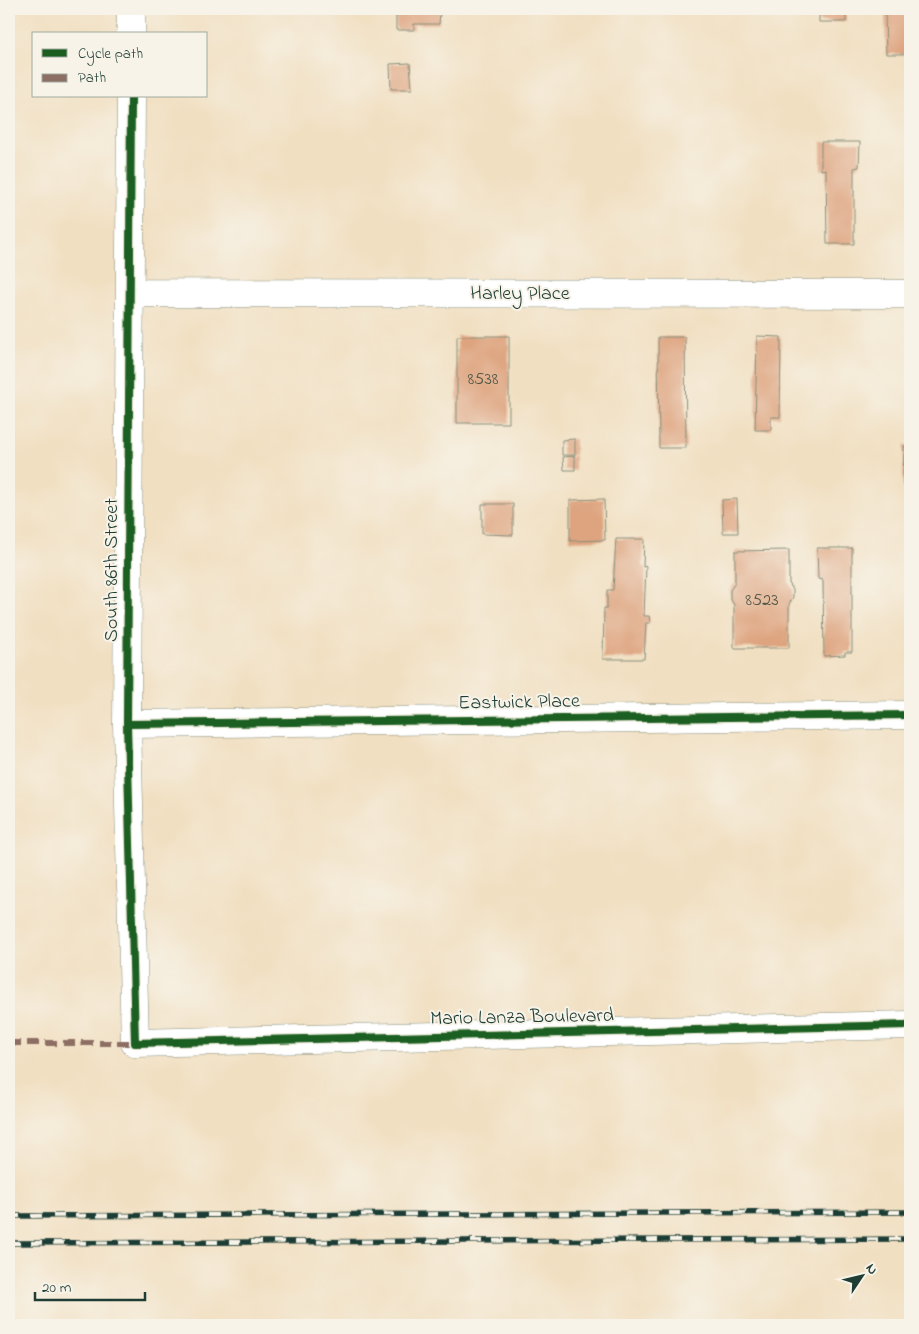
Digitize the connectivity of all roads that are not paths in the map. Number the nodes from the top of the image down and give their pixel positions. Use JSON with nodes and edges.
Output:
{"nodes":[{"id":1,"x":131,"y":9,"type":"edge"},
{"id":2,"x":131,"y":32,"type":"edge"},
{"id":3,"x":131,"y":98,"type":"edge"},
{"id":4,"x":130,"y":293,"type":"junction"},
{"id":5,"x":910,"y":294,"type":"edge"},
{"id":6,"x":910,"y":716,"type":"edge"},
{"id":7,"x":127,"y":724,"type":"junction"},
{"id":8,"x":910,"y":1025,"type":"edge"},
{"id":9,"x":134,"y":1043,"type":"joint"}],
"edges":[{"from":1,"to":2,"type":"street"},
{"from":3,"to":4,"type":"street","name":"South 86th Street"},
{"from":4,"to":5,"type":"street","name":"Harley Place"},
{"from":4,"to":7,"type":"street","name":"South 86th Street"},
{"from":6,"to":7,"type":"street","name":"Eastwick Place"},
{"from":7,"to":9,"type":"street","name":"South 86th Street"},
{"from":8,"to":9,"type":"street","name":"Mario Lanza Boulevard"}]}
